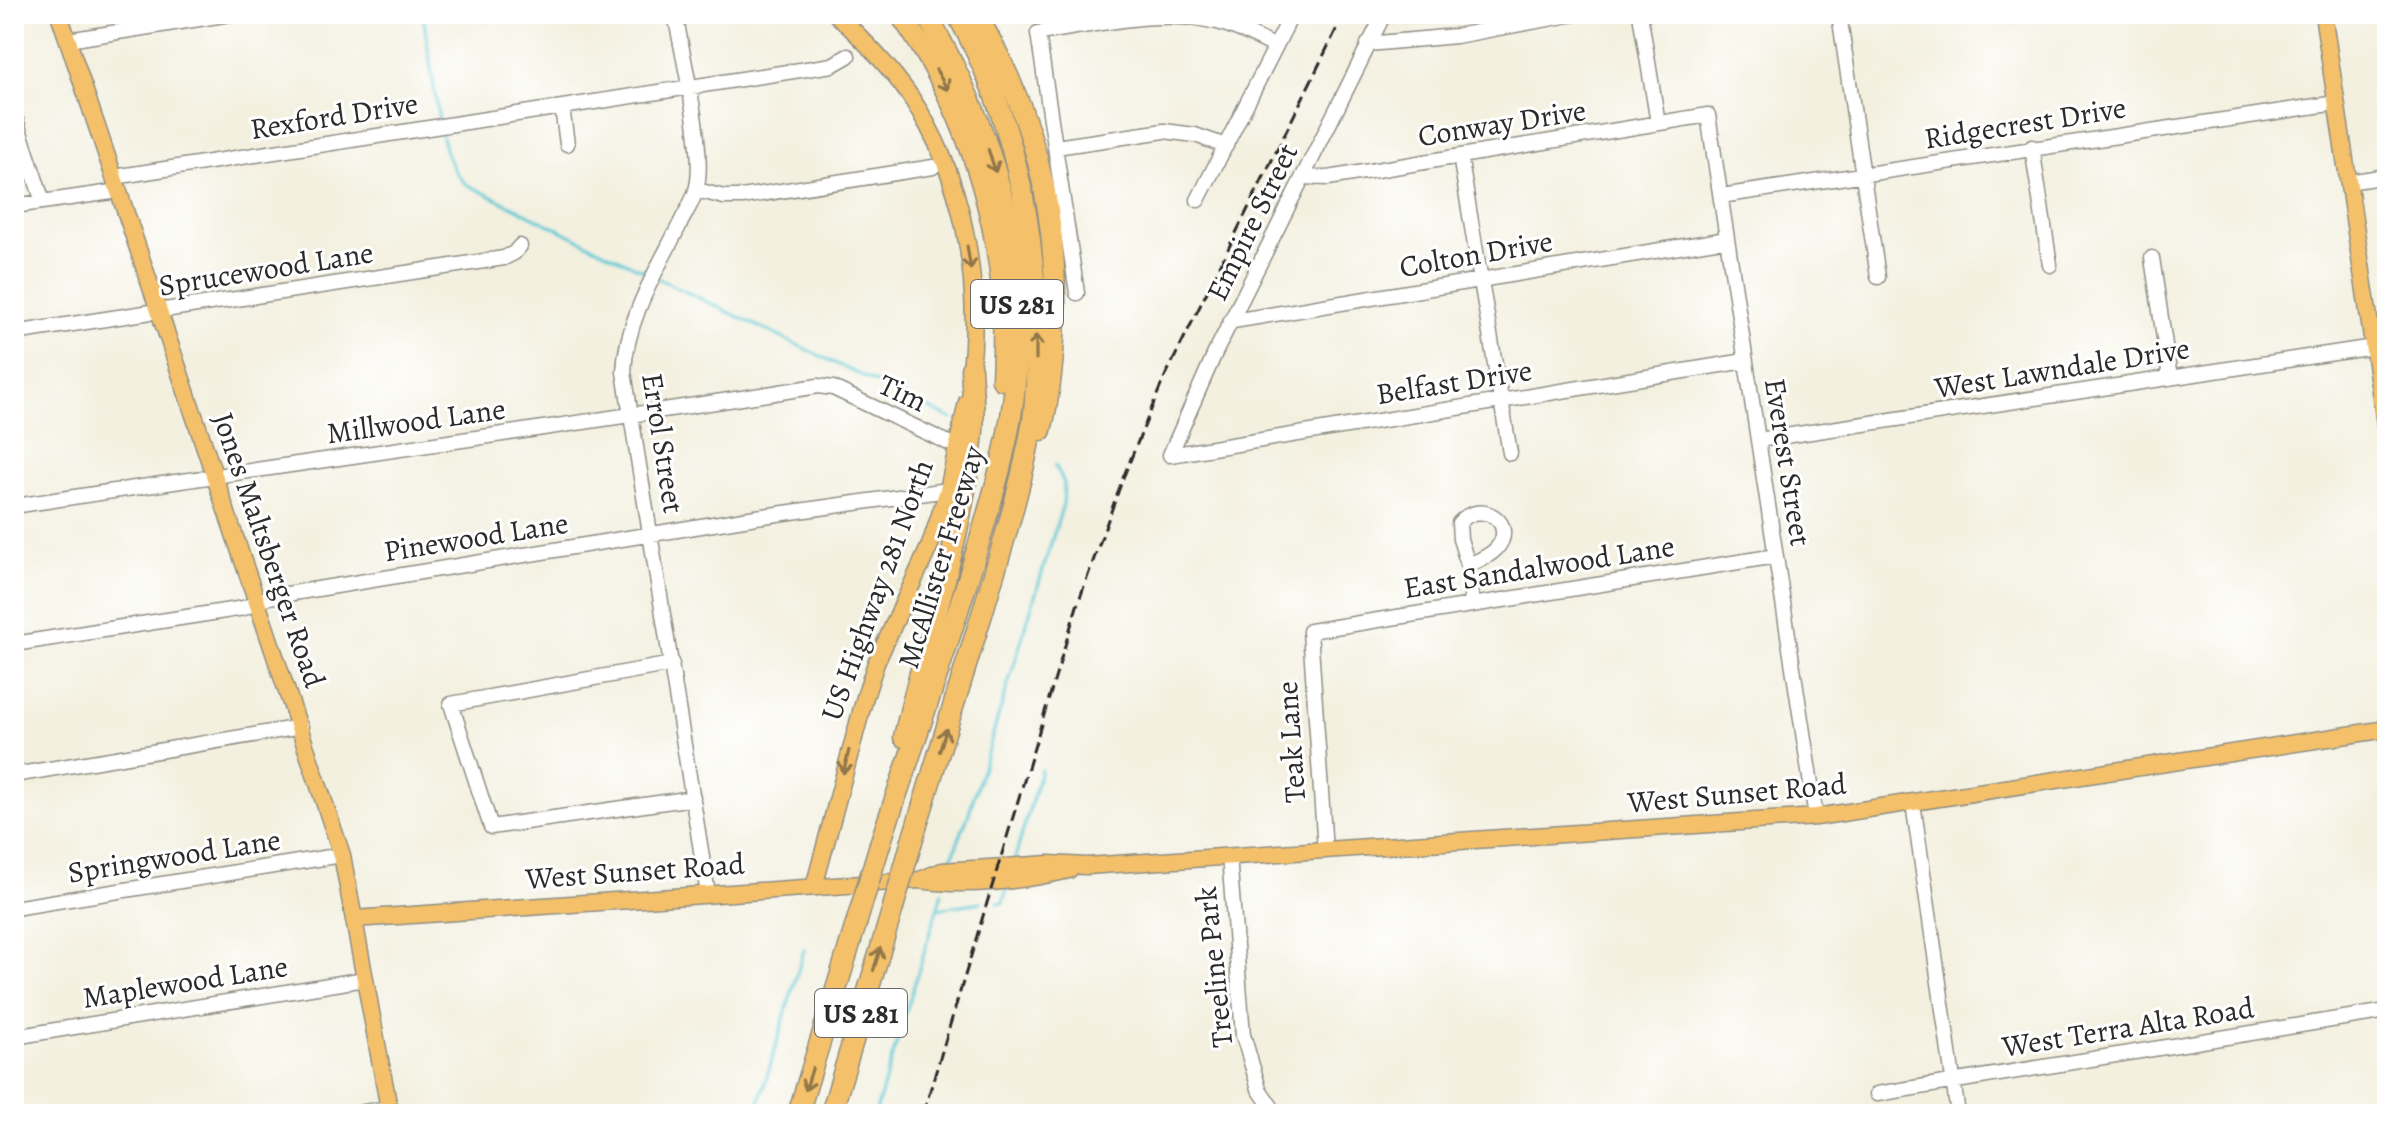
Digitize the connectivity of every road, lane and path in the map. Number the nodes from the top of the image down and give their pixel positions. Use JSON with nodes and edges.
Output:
{"nodes":[{"id":1,"x":59,"y":14,"type":"edge"},
{"id":2,"x":230,"y":14,"type":"edge"},
{"id":3,"x":675,"y":14,"type":"edge"},
{"id":4,"x":836,"y":14,"type":"edge"},
{"id":5,"x":846,"y":14,"type":"edge"},
{"id":6,"x":900,"y":14,"type":"edge"},
{"id":7,"x":926,"y":14,"type":"edge"},
{"id":8,"x":957,"y":14,"type":"edge"},
{"id":9,"x":976,"y":14,"type":"edge"},
{"id":10,"x":1292,"y":14,"type":"edge"},
{"id":11,"x":1384,"y":14,"type":"edge"},
{"id":12,"x":1575,"y":14,"type":"edge"},
{"id":13,"x":1640,"y":14,"type":"edge"},
{"id":14,"x":1839,"y":14,"type":"edge"},
{"id":15,"x":2323,"y":14,"type":"edge"},
{"id":16,"x":68,"y":40,"type":"junction"},
{"id":17,"x":864,"y":40,"type":"junction"},
{"id":18,"x":1368,"y":44,"type":"junction"},
{"id":19,"x":1274,"y":46,"type":"junction"},
{"id":20,"x":848,"y":56,"type":"dead end"},
{"id":21,"x":688,"y":88,"type":"junction"},
{"id":22,"x":2336,"y":103,"type":"junction"},
{"id":23,"x":562,"y":107,"type":"junction"},
{"id":24,"x":14,"y":114,"type":"edge"},
{"id":25,"x":1708,"y":115,"type":"joint"},
{"id":26,"x":1658,"y":123,"type":"junction"},
{"id":27,"x":567,"y":144,"type":"dead end"},
{"id":28,"x":1226,"y":146,"type":"junction"},
{"id":29,"x":1056,"y":147,"type":"junction"},
{"id":30,"x":2032,"y":147,"type":"junction"},
{"id":31,"x":1460,"y":156,"type":"junction"},
{"id":32,"x":933,"y":167,"type":"dead end"},
{"id":33,"x":1862,"y":173,"type":"junction"},
{"id":34,"x":2387,"y":176,"type":"edge"},
{"id":35,"x":1303,"y":177,"type":"junction"},
{"id":36,"x":2348,"y":182,"type":"junction"},
{"id":37,"x":116,"y":184,"type":"junction"},
{"id":38,"x":697,"y":190,"type":"junction"},
{"id":39,"x":1721,"y":196,"type":"junction"},
{"id":40,"x":1198,"y":200,"type":"dead end"},
{"id":41,"x":43,"y":202,"type":"junction"},
{"id":42,"x":14,"y":206,"type":"edge"},
{"id":43,"x":1727,"y":239,"type":"junction"},
{"id":44,"x":520,"y":246,"type":"dead end"},
{"id":45,"x":2152,"y":258,"type":"dead end"},
{"id":46,"x":2050,"y":265,"type":"dead end"},
{"id":47,"x":1878,"y":277,"type":"dead end"},
{"id":48,"x":1481,"y":280,"type":"junction"},
{"id":49,"x":1077,"y":293,"type":"dead end"},
{"id":50,"x":160,"y":312,"type":"junction"},
{"id":51,"x":1233,"y":321,"type":"junction"},
{"id":52,"x":14,"y":333,"type":"edge"},
{"id":53,"x":2380,"y":346,"type":"edge"},
{"id":54,"x":1745,"y":361,"type":"junction"},
{"id":55,"x":971,"y":369,"type":"junction"},
{"id":56,"x":2170,"y":378,"type":"junction"},
{"id":57,"x":826,"y":385,"type":"joint"},
{"id":58,"x":1502,"y":401,"type":"junction"},
{"id":59,"x":630,"y":416,"type":"junction"},
{"id":60,"x":2387,"y":437,"type":"edge"},
{"id":61,"x":1758,"y":440,"type":"junction"},
{"id":62,"x":959,"y":448,"type":"junction"},
{"id":63,"x":1510,"y":453,"type":"dead end"},
{"id":64,"x":1170,"y":455,"type":"joint"},
{"id":65,"x":213,"y":476,"type":"junction"},
{"id":66,"x":948,"y":490,"type":"junction"},
{"id":67,"x":14,"y":506,"type":"edge"},
{"id":68,"x":1014,"y":506,"type":"junction"},
{"id":69,"x":651,"y":535,"type":"junction"},
{"id":70,"x":1776,"y":556,"type":"junction"},
{"id":71,"x":1468,"y":565,"type":"dead end"},
{"id":72,"x":256,"y":603,"type":"junction"},
{"id":73,"x":960,"y":605,"type":"junction"},
{"id":74,"x":1472,"y":605,"type":"junction"},
{"id":75,"x":1310,"y":631,"type":"joint"},
{"id":76,"x":14,"y":644,"type":"edge"},
{"id":77,"x":672,"y":664,"type":"junction"},
{"id":78,"x":301,"y":727,"type":"junction"},
{"id":79,"x":2387,"y":729,"type":"edge"},
{"id":80,"x":14,"y":775,"type":"edge"},
{"id":81,"x":693,"y":798,"type":"junction"},
{"id":82,"x":1913,"y":803,"type":"junction"},
{"id":83,"x":1816,"y":817,"type":"junction"},
{"id":84,"x":880,"y":844,"type":"junction"},
{"id":85,"x":1325,"y":850,"type":"junction"},
{"id":86,"x":342,"y":855,"type":"junction"},
{"id":87,"x":1229,"y":856,"type":"junction"},
{"id":88,"x":814,"y":887,"type":"junction"},
{"id":89,"x":708,"y":894,"type":"junction"},
{"id":90,"x":14,"y":908,"type":"edge"},
{"id":91,"x":354,"y":919,"type":"junction"},
{"id":92,"x":365,"y":979,"type":"junction"},
{"id":93,"x":2387,"y":1011,"type":"edge"},
{"id":94,"x":14,"y":1037,"type":"edge"},
{"id":95,"x":1952,"y":1082,"type":"junction"},
{"id":96,"x":1877,"y":1094,"type":"dead end"},
{"id":97,"x":389,"y":1111,"type":"edge"},
{"id":98,"x":353,"y":1114,"type":"edge"},
{"id":99,"x":798,"y":1114,"type":"edge"},
{"id":100,"x":831,"y":1114,"type":"edge"},
{"id":101,"x":1276,"y":1114,"type":"edge"},
{"id":102,"x":1958,"y":1114,"type":"edge"}],
"edges":[{"from":1,"to":16,"type":"main road","name":"Jones Maltsberger Road"},
{"from":2,"to":16,"type":"street"},
{"from":3,"to":21,"type":"street","name":"Errol Street"},
{"from":4,"to":17,"type":"main road","name":"US Highway 281 North"},
{"from":5,"to":17,"type":"main road"},
{"from":6,"to":73,"type":"highway","one_way":true},
{"from":7,"to":73,"type":"highway","name":"McAllister Freeway","number":"US 281","one_way":true},
{"from":68,"to":8,"type":"highway","name":"McAllister Freeway","number":"US 281","one_way":true},
{"from":9,"to":68,"type":"highway"},
{"from":10,"to":19,"type":"street"},
{"from":11,"to":18,"type":"street","name":"Empire Street"},
{"from":12,"to":18,"type":"street"},
{"from":13,"to":26,"type":"street"},
{"from":14,"to":33,"type":"street"},
{"from":15,"to":22,"type":"main road"},
{"from":16,"to":37,"type":"main road","name":"Jones Maltsberger Road"},
{"from":17,"to":55,"type":"main road","name":"US Highway 281 North","one_way":true},
{"from":18,"to":35,"type":"street","name":"Empire Street"},
{"from":19,"to":28,"type":"street"},
{"from":19,"to":29,"type":"street"},
{"from":20,"to":21,"type":"street","name":"Rexford Drive"},
{"from":21,"to":23,"type":"street","name":"Rexford Drive"},
{"from":21,"to":38,"type":"street","name":"Errol Street"},
{"from":22,"to":30,"type":"street","name":"Ridgecrest Drive"},
{"from":22,"to":36,"type":"main road"},
{"from":23,"to":27,"type":"street"},
{"from":23,"to":37,"type":"street","name":"Rexford Drive"},
{"from":24,"to":41,"type":"street"},
{"from":25,"to":26,"type":"street","name":"Conway Drive"},
{"from":25,"to":39,"type":"street","name":"Everest Street"},
{"from":26,"to":31,"type":"street","name":"Conway Drive"},
{"from":28,"to":29,"type":"street"},
{"from":28,"to":40,"type":"street"},
{"from":29,"to":49,"type":"street"},
{"from":30,"to":33,"type":"street","name":"Ridgecrest Drive"},
{"from":30,"to":46,"type":"street"},
{"from":31,"to":35,"type":"street","name":"Conway Drive"},
{"from":31,"to":48,"type":"street"},
{"from":32,"to":38,"type":"street"},
{"from":33,"to":39,"type":"street","name":"Ridgecrest Drive"},
{"from":33,"to":47,"type":"street"},
{"from":34,"to":36,"type":"street"},
{"from":35,"to":51,"type":"street","name":"Empire Street"},
{"from":36,"to":53,"type":"main road"},
{"from":37,"to":41,"type":"street","name":"Rexford Drive"},
{"from":37,"to":50,"type":"main road","name":"Jones Maltsberger Road"},
{"from":38,"to":59,"type":"street","name":"Errol Street"},
{"from":39,"to":43,"type":"street","name":"Everest Street"},
{"from":41,"to":42,"type":"street","name":"Rexford Drive"},
{"from":43,"to":48,"type":"street","name":"Colton Drive"},
{"from":43,"to":54,"type":"street","name":"Everest Street"},
{"from":44,"to":50,"type":"street","name":"Sprucewood Lane"},
{"from":45,"to":56,"type":"street"},
{"from":48,"to":51,"type":"street","name":"Colton Drive"},
{"from":48,"to":58,"type":"street"},
{"from":50,"to":52,"type":"street","name":"Sprucewood Lane"},
{"from":50,"to":65,"type":"main road","name":"Jones Maltsberger Road"},
{"from":51,"to":64,"type":"street","name":"Empire Street"},
{"from":53,"to":56,"type":"street","name":"West Lawndale Drive"},
{"from":53,"to":60,"type":"main road"},
{"from":54,"to":58,"type":"street","name":"Belfast Drive"},
{"from":54,"to":61,"type":"street","name":"Everest Street"},
{"from":55,"to":62,"type":"main road","name":"US Highway 281 North"},
{"from":55,"to":84,"type":"highway"},
{"from":56,"to":61,"type":"street","name":"West Lawndale Drive"},
{"from":57,"to":59,"type":"street","name":"Millwood Lane"},
{"from":57,"to":62,"type":"street","name":"Tim"},
{"from":58,"to":63,"type":"street"},
{"from":58,"to":64,"type":"street","name":"Belfast Drive"},
{"from":59,"to":65,"type":"street","name":"Millwood Lane"},
{"from":59,"to":69,"type":"street","name":"Errol Street"},
{"from":61,"to":70,"type":"street","name":"Everest Street"},
{"from":62,"to":66,"type":"main road","name":"US Highway 281 North"},
{"from":65,"to":67,"type":"street","name":"Millwood Lane"},
{"from":65,"to":72,"type":"main road","name":"Jones Maltsberger Road"},
{"from":66,"to":69,"type":"street","name":"Pinewood Lane"},
{"from":66,"to":88,"type":"main road","name":"US Highway 281 North","one_way":true},
{"from":100,"to":68,"type":"highway","name":"McAllister Freeway","number":"US 281","one_way":true,"bridge":true},
{"from":69,"to":72,"type":"street","name":"Pinewood Lane"},
{"from":69,"to":77,"type":"street","name":"Errol Street"},
{"from":70,"to":74,"type":"street","name":"East Sandalwood Lane"},
{"from":70,"to":83,"type":"street","name":"Everest Street"},
{"from":71,"to":74,"type":"street"},
{"from":72,"to":76,"type":"street","name":"Pinewood Lane"},
{"from":72,"to":78,"type":"main road","name":"Jones Maltsberger Road"},
{"from":73,"to":84,"type":"highway","name":"McAllister Freeway","number":"US 281"},
{"from":74,"to":75,"type":"street","name":"East Sandalwood Lane"},
{"from":75,"to":85,"type":"street","name":"Teak Lane"},
{"from":77,"to":81,"type":"street","name":"Errol Street"},
{"from":77,"to":81,"type":"street"},
{"from":78,"to":80,"type":"street"},
{"from":78,"to":86,"type":"main road","name":"Jones Maltsberger Road"},
{"from":79,"to":82,"type":"main road","name":"West Sunset Road"},
{"from":81,"to":89,"type":"street","name":"Errol Street"},
{"from":82,"to":83,"type":"main road","name":"West Sunset Road"},
{"from":82,"to":95,"type":"street"},
{"from":83,"to":85,"type":"main road","name":"West Sunset Road"},
{"from":84,"to":99,"type":"highway","name":"McAllister Freeway","number":"US 281","one_way":true,"bridge":true},
{"from":85,"to":87,"type":"main road","name":"West Sunset Road"},
{"from":86,"to":90,"type":"street","name":"Springwood Lane"},
{"from":86,"to":91,"type":"main road","name":"Jones Maltsberger Road"},
{"from":87,"to":88,"type":"main road","name":"West Sunset Road"},
{"from":87,"to":101,"type":"street","name":"Treeline Park"},
{"from":88,"to":89,"type":"main road","name":"West Sunset Road"},
{"from":89,"to":91,"type":"main road","name":"West Sunset Road"},
{"from":91,"to":92,"type":"main road","name":"Jones Maltsberger Road"},
{"from":92,"to":94,"type":"street","name":"Maplewood Lane"},
{"from":92,"to":97,"type":"main road","name":"Jones Maltsberger Road"},
{"from":93,"to":95,"type":"street","name":"West Terra Alta Road"},
{"from":95,"to":96,"type":"street","name":"West Terra Alta Road"},
{"from":95,"to":102,"type":"street"},
{"from":97,"to":98,"type":"street"}]}
